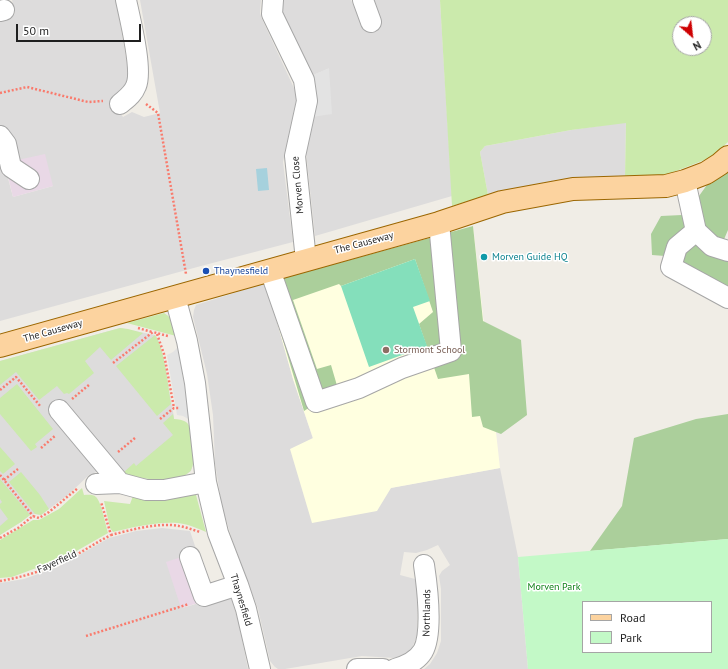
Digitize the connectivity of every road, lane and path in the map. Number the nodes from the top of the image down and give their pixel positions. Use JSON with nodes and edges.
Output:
{"nodes":[{"id":1,"x":126,"y":0,"type":"edge"},
{"id":2,"x":273,"y":0,"type":"edge"},
{"id":3,"x":363,"y":0,"type":"edge"},
{"id":4,"x":371,"y":22,"type":"dead end"},
{"id":5,"x":0,"y":93,"type":"edge"},
{"id":6,"x":126,"y":99,"type":"junction"},
{"id":7,"x":0,"y":136,"type":"edge"},
{"id":8,"x":728,"y":157,"type":"edge"},
{"id":9,"x":29,"y":179,"type":"dead end"},
{"id":10,"x":685,"y":181,"type":"junction"},
{"id":11,"x":439,"y":223,"type":"junction"},
{"id":12,"x":696,"y":231,"type":"junction"},
{"id":13,"x":728,"y":251,"type":"edge"},
{"id":14,"x":306,"y":260,"type":"junction"},
{"id":15,"x":270,"y":270,"type":"junction"},
{"id":16,"x":183,"y":295,"type":"junction"},
{"id":17,"x":728,"y":298,"type":"edge"},
{"id":18,"x":157,"y":333,"type":"junction"},
{"id":19,"x":187,"y":341,"type":"junction"},
{"id":20,"x":0,"y":346,"type":"edge"},
{"id":21,"x":114,"y":363,"type":"dead end"},
{"id":22,"x":90,"y":384,"type":"dead end"},
{"id":23,"x":0,"y":390,"type":"edge"},
{"id":24,"x":198,"y":405,"type":"junction"},
{"id":25,"x":174,"y":408,"type":"junction"},
{"id":26,"x":52,"y":411,"type":"junction"},
{"id":27,"x":160,"y":419,"type":"dead end"},
{"id":28,"x":60,"y":431,"type":"dead end"},
{"id":29,"x":135,"y":438,"type":"dead end"},
{"id":30,"x":41,"y":448,"type":"dead end"},
{"id":31,"x":104,"y":464,"type":"junction"},
{"id":32,"x":18,"y":469,"type":"dead end"},
{"id":33,"x":0,"y":475,"type":"edge"},
{"id":34,"x":4,"y":480,"type":"junction"},
{"id":35,"x":206,"y":482,"type":"junction"},
{"id":36,"x":120,"y":483,"type":"junction"},
{"id":37,"x":96,"y":484,"type":"junction"},
{"id":38,"x":33,"y":516,"type":"junction"},
{"id":39,"x":218,"y":533,"type":"junction"},
{"id":40,"x":110,"y":535,"type":"junction"},
{"id":41,"x":0,"y":538,"type":"edge"},
{"id":42,"x":190,"y":557,"type":"dead end"},
{"id":43,"x":424,"y":565,"type":"dead end"},
{"id":44,"x":0,"y":580,"type":"edge"},
{"id":45,"x":238,"y":586,"type":"junction"},
{"id":46,"x":204,"y":596,"type":"junction"},
{"id":47,"x":86,"y":636,"type":"dead end"},
{"id":48,"x":260,"y":669,"type":"edge"},
{"id":49,"x":357,"y":669,"type":"edge"},
{"id":50,"x":383,"y":669,"type":"edge"},
{"id":51,"x":395,"y":669,"type":"edge"}],
"edges":[{"from":1,"to":6,"type":"street"},
{"from":2,"to":14,"type":"street","name":"Morven Close"},
{"from":3,"to":4,"type":"street"},
{"from":5,"to":6,"type":"path"},
{"from":6,"to":16,"type":"path"},
{"from":7,"to":9,"type":"street"},
{"from":8,"to":10,"type":"main road","name":"The Causeway"},
{"from":10,"to":11,"type":"main road","name":"The Causeway"},
{"from":10,"to":12,"type":"street"},
{"from":11,"to":14,"type":"main road","name":"The Causeway"},
{"from":11,"to":15,"type":"street"},
{"from":12,"to":13,"type":"street"},
{"from":12,"to":17,"type":"street"},
{"from":14,"to":15,"type":"main road","name":"The Causeway"},
{"from":15,"to":16,"type":"main road","name":"The Causeway"},
{"from":16,"to":19,"type":"street","name":"Thaynesfield"},
{"from":16,"to":20,"type":"main road","name":"The Causeway"},
{"from":18,"to":19,"type":"path"},
{"from":18,"to":21,"type":"path"},
{"from":18,"to":25,"type":"path"},
{"from":19,"to":24,"type":"street","name":"Thaynesfield"},
{"from":22,"to":26,"type":"path"},
{"from":23,"to":26,"type":"path"},
{"from":24,"to":25,"type":"path"},
{"from":24,"to":35,"type":"street","name":"Thaynesfield"},
{"from":25,"to":27,"type":"path"},
{"from":26,"to":31,"type":"street"},
{"from":28,"to":30,"type":"path"},
{"from":29,"to":31,"type":"path"},
{"from":31,"to":36,"type":"street"},
{"from":32,"to":34,"type":"path"},
{"from":33,"to":34,"type":"path"},
{"from":34,"to":38,"type":"path"},
{"from":35,"to":36,"type":"street"},
{"from":35,"to":39,"type":"street","name":"Thaynesfield"},
{"from":36,"to":37,"type":"street"},
{"from":37,"to":38,"type":"path"},
{"from":37,"to":40,"type":"path"},
{"from":38,"to":41,"type":"path"},
{"from":39,"to":40,"type":"path","name":"Fayerfield"},
{"from":39,"to":45,"type":"street","name":"Thaynesfield"},
{"from":40,"to":44,"type":"path","name":"Fayerfield"},
{"from":42,"to":46,"type":"street"},
{"from":43,"to":51,"type":"street","name":"Northlands"},
{"from":45,"to":46,"type":"street"},
{"from":45,"to":48,"type":"street","name":"Thaynesfield"},
{"from":46,"to":47,"type":"path"},
{"from":49,"to":50,"type":"street"}]}
